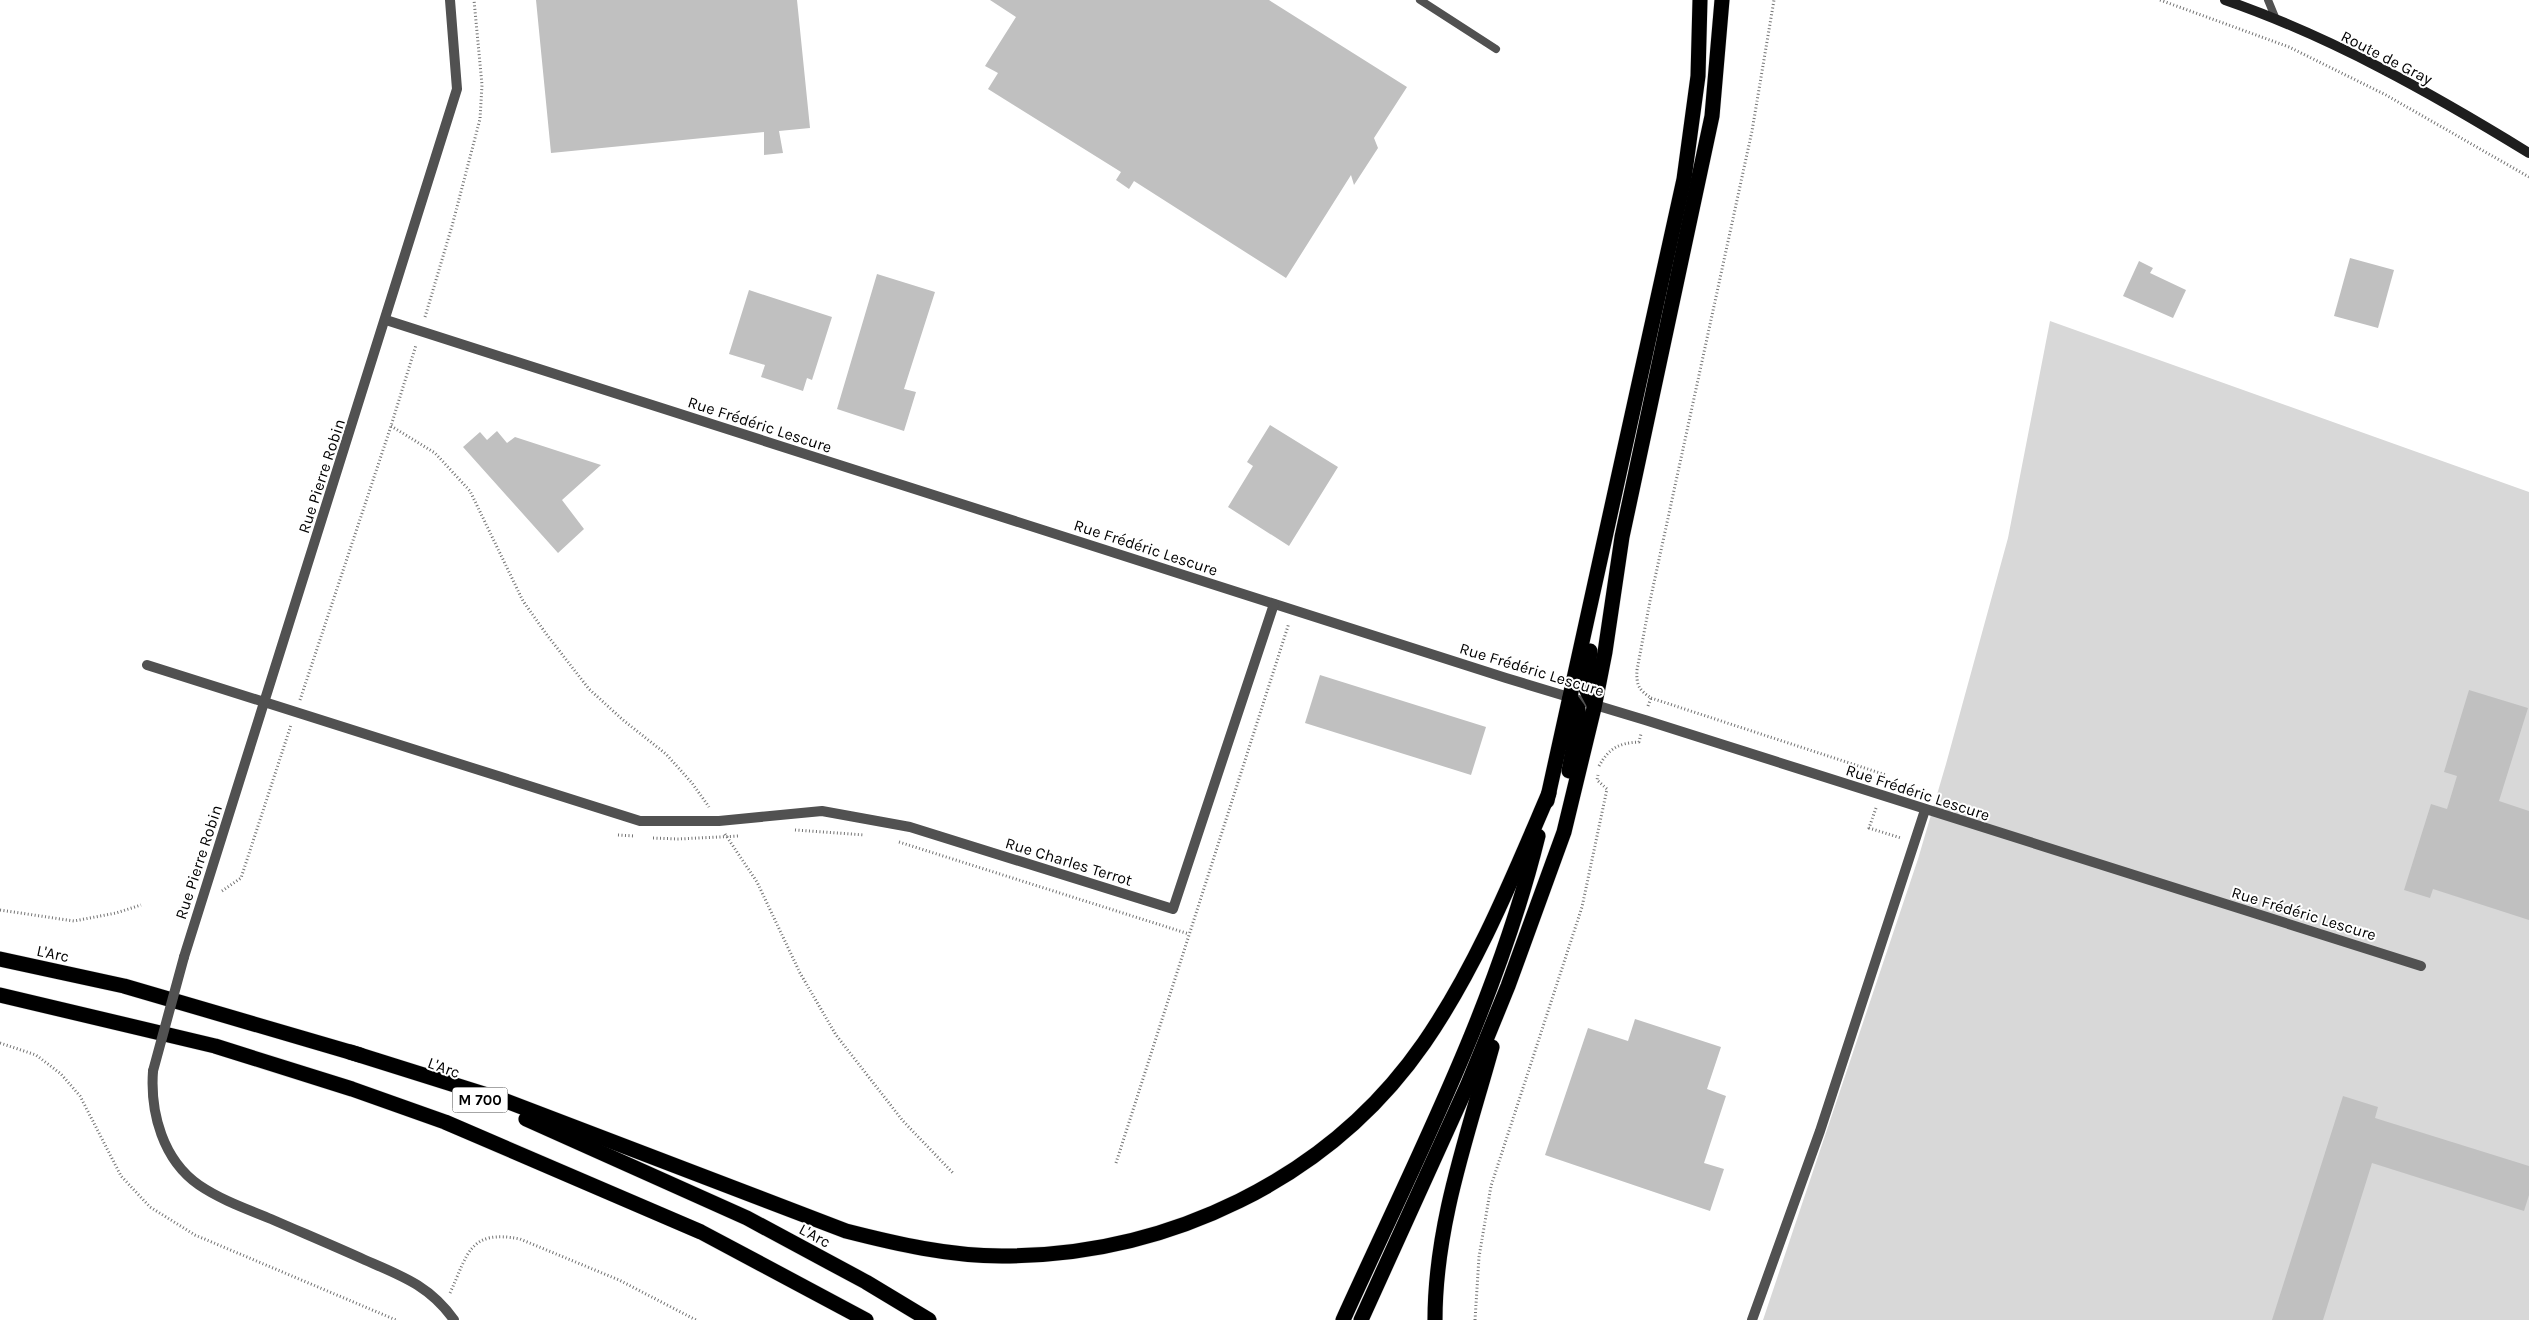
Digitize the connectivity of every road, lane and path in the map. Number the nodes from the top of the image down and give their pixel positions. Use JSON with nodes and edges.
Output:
{"nodes":[{"id":1,"x":450,"y":0,"type":"edge"},
{"id":2,"x":474,"y":0,"type":"edge"},
{"id":3,"x":1420,"y":0,"type":"edge"},
{"id":4,"x":1700,"y":0,"type":"edge"},
{"id":5,"x":1722,"y":0,"type":"edge"},
{"id":6,"x":1774,"y":0,"type":"edge"},
{"id":7,"x":2160,"y":0,"type":"edge"},
{"id":8,"x":2225,"y":0,"type":"edge"},
{"id":9,"x":2268,"y":0,"type":"edge"},
{"id":10,"x":2275,"y":18,"type":"junction"},
{"id":11,"x":1496,"y":49,"type":"dead end"},
{"id":12,"x":2529,"y":153,"type":"edge"},
{"id":13,"x":2529,"y":177,"type":"edge"},
{"id":14,"x":386,"y":320,"type":"junction"},
{"id":15,"x":422,"y":326,"type":"dead end"},
{"id":16,"x":416,"y":344,"type":"dead end"},
{"id":17,"x":391,"y":426,"type":"junction"},
{"id":18,"x":1602,"y":551,"type":"junction"},
{"id":19,"x":1274,"y":604,"type":"junction"},
{"id":20,"x":1294,"y":610,"type":"junction"},
{"id":21,"x":147,"y":665,"type":"dead end"},
{"id":22,"x":1570,"y":698,"type":"junction"},
{"id":23,"x":265,"y":701,"type":"junction"},
{"id":24,"x":299,"y":702,"type":"dead end"},
{"id":25,"x":1594,"y":704,"type":"junction"},
{"id":26,"x":1645,"y":720,"type":"junction"},
{"id":27,"x":293,"y":721,"type":"dead end"},
{"id":28,"x":1549,"y":793,"type":"junction"},
{"id":29,"x":1571,"y":802,"type":"junction"},
{"id":30,"x":1925,"y":810,"type":"junction"},
{"id":31,"x":718,"y":821,"type":"junction"},
{"id":32,"x":792,"y":830,"type":"dead end"},
{"id":33,"x":618,"y":835,"type":"dead end"},
{"id":34,"x":746,"y":835,"type":"dead end"},
{"id":35,"x":638,"y":836,"type":"dead end"},
{"id":36,"x":868,"y":836,"type":"dead end"},
{"id":37,"x":648,"y":837,"type":"dead end"},
{"id":38,"x":727,"y":838,"type":"junction"},
{"id":39,"x":896,"y":841,"type":"dead end"},
{"id":40,"x":222,"y":891,"type":"dead end"},
{"id":41,"x":141,"y":905,"type":"dead end"},
{"id":42,"x":0,"y":910,"type":"edge"},
{"id":43,"x":1189,"y":934,"type":"junction"},
{"id":44,"x":0,"y":960,"type":"edge"},
{"id":45,"x":2421,"y":966,"type":"dead end"},
{"id":46,"x":1508,"y":986,"type":"junction"},
{"id":47,"x":0,"y":995,"type":"edge"},
{"id":48,"x":0,"y":1043,"type":"edge"},
{"id":49,"x":350,"y":1052,"type":"junction"},
{"id":50,"x":1116,"y":1163,"type":"dead end"},
{"id":51,"x":953,"y":1174,"type":"dead end"},
{"id":52,"x":447,"y":1309,"type":"junction"},
{"id":53,"x":396,"y":1320,"type":"edge"},
{"id":54,"x":454,"y":1320,"type":"edge"},
{"id":55,"x":696,"y":1320,"type":"edge"},
{"id":56,"x":866,"y":1320,"type":"edge"},
{"id":57,"x":929,"y":1320,"type":"edge"},
{"id":58,"x":1342,"y":1320,"type":"edge"},
{"id":59,"x":1361,"y":1320,"type":"edge"},
{"id":60,"x":1435,"y":1320,"type":"edge"},
{"id":61,"x":1476,"y":1320,"type":"edge"},
{"id":62,"x":1752,"y":1320,"type":"edge"}],
"edges":[{"from":1,"to":14,"type":"street","name":"Rue Pierre Robin"},
{"from":2,"to":15,"type":"path"},
{"from":3,"to":11,"type":"lane"},
{"from":4,"to":18,"type":"highway"},
{"from":5,"to":25,"type":"highway"},
{"from":6,"to":26,"type":"path"},
{"from":7,"to":13,"type":"path"},
{"from":8,"to":10,"type":"main road","name":"Route de Gray"},
{"from":9,"to":10,"type":"lane"},
{"from":10,"to":12,"type":"main road","name":"Route de Gray"},
{"from":14,"to":19,"type":"street","name":"Rue Frédéric Lescure"},
{"from":14,"to":23,"type":"street","name":"Rue Pierre Robin"},
{"from":16,"to":17,"type":"path"},
{"from":17,"to":24,"type":"path"},
{"from":17,"to":31,"type":"path"},
{"from":18,"to":22,"type":"highway"},
{"from":18,"to":25,"type":"highway"},
{"from":19,"to":20,"type":"street","name":"Rue Frédéric Lescure"},
{"from":19,"to":31,"type":"street","name":"Rue Charles Terrot"},
{"from":20,"to":22,"type":"street","name":"Rue Frédéric Lescure"},
{"from":20,"to":43,"type":"path"},
{"from":21,"to":23,"type":"street","name":"Rue Charles Terrot"},
{"from":22,"to":25,"type":"street","name":"Rue Frédéric Lescure"},
{"from":22,"to":28,"type":"highway"},
{"from":22,"to":29,"type":"highway"},
{"from":23,"to":31,"type":"street","name":"Rue Charles Terrot"},
{"from":23,"to":52,"type":"street","name":"Rue Pierre Robin","bridge":true},
{"from":25,"to":26,"type":"street","name":"Rue Frédéric Lescure"},
{"from":25,"to":29,"type":"highway"},
{"from":26,"to":30,"type":"street","name":"Rue Frédéric Lescure"},
{"from":26,"to":61,"type":"path"},
{"from":27,"to":40,"type":"path"},
{"from":28,"to":49,"type":"highway"},
{"from":28,"to":58,"type":"highway"},
{"from":29,"to":46,"type":"highway"},
{"from":30,"to":45,"type":"street","name":"Rue Frédéric Lescure"},
{"from":30,"to":62,"type":"street"},
{"from":31,"to":38,"type":"path"},
{"from":32,"to":36,"type":"path"},
{"from":33,"to":35,"type":"path"},
{"from":34,"to":38,"type":"path"},
{"from":37,"to":38,"type":"path"},
{"from":38,"to":51,"type":"path"},
{"from":39,"to":43,"type":"path"},
{"from":41,"to":42,"type":"path"},
{"from":43,"to":50,"type":"path"},
{"from":44,"to":49,"type":"highway","name":"L'Arc","number":"M 700"},
{"from":46,"to":59,"type":"highway"},
{"from":46,"to":60,"type":"highway"},
{"from":47,"to":56,"type":"highway","number":"M 700"},
{"from":48,"to":53,"type":"path"},
{"from":49,"to":57,"type":"highway","name":"L'Arc","number":"M 700"},
{"from":52,"to":54,"type":"street","name":"Rue Pierre Robin"},
{"from":52,"to":55,"type":"path"}]}
